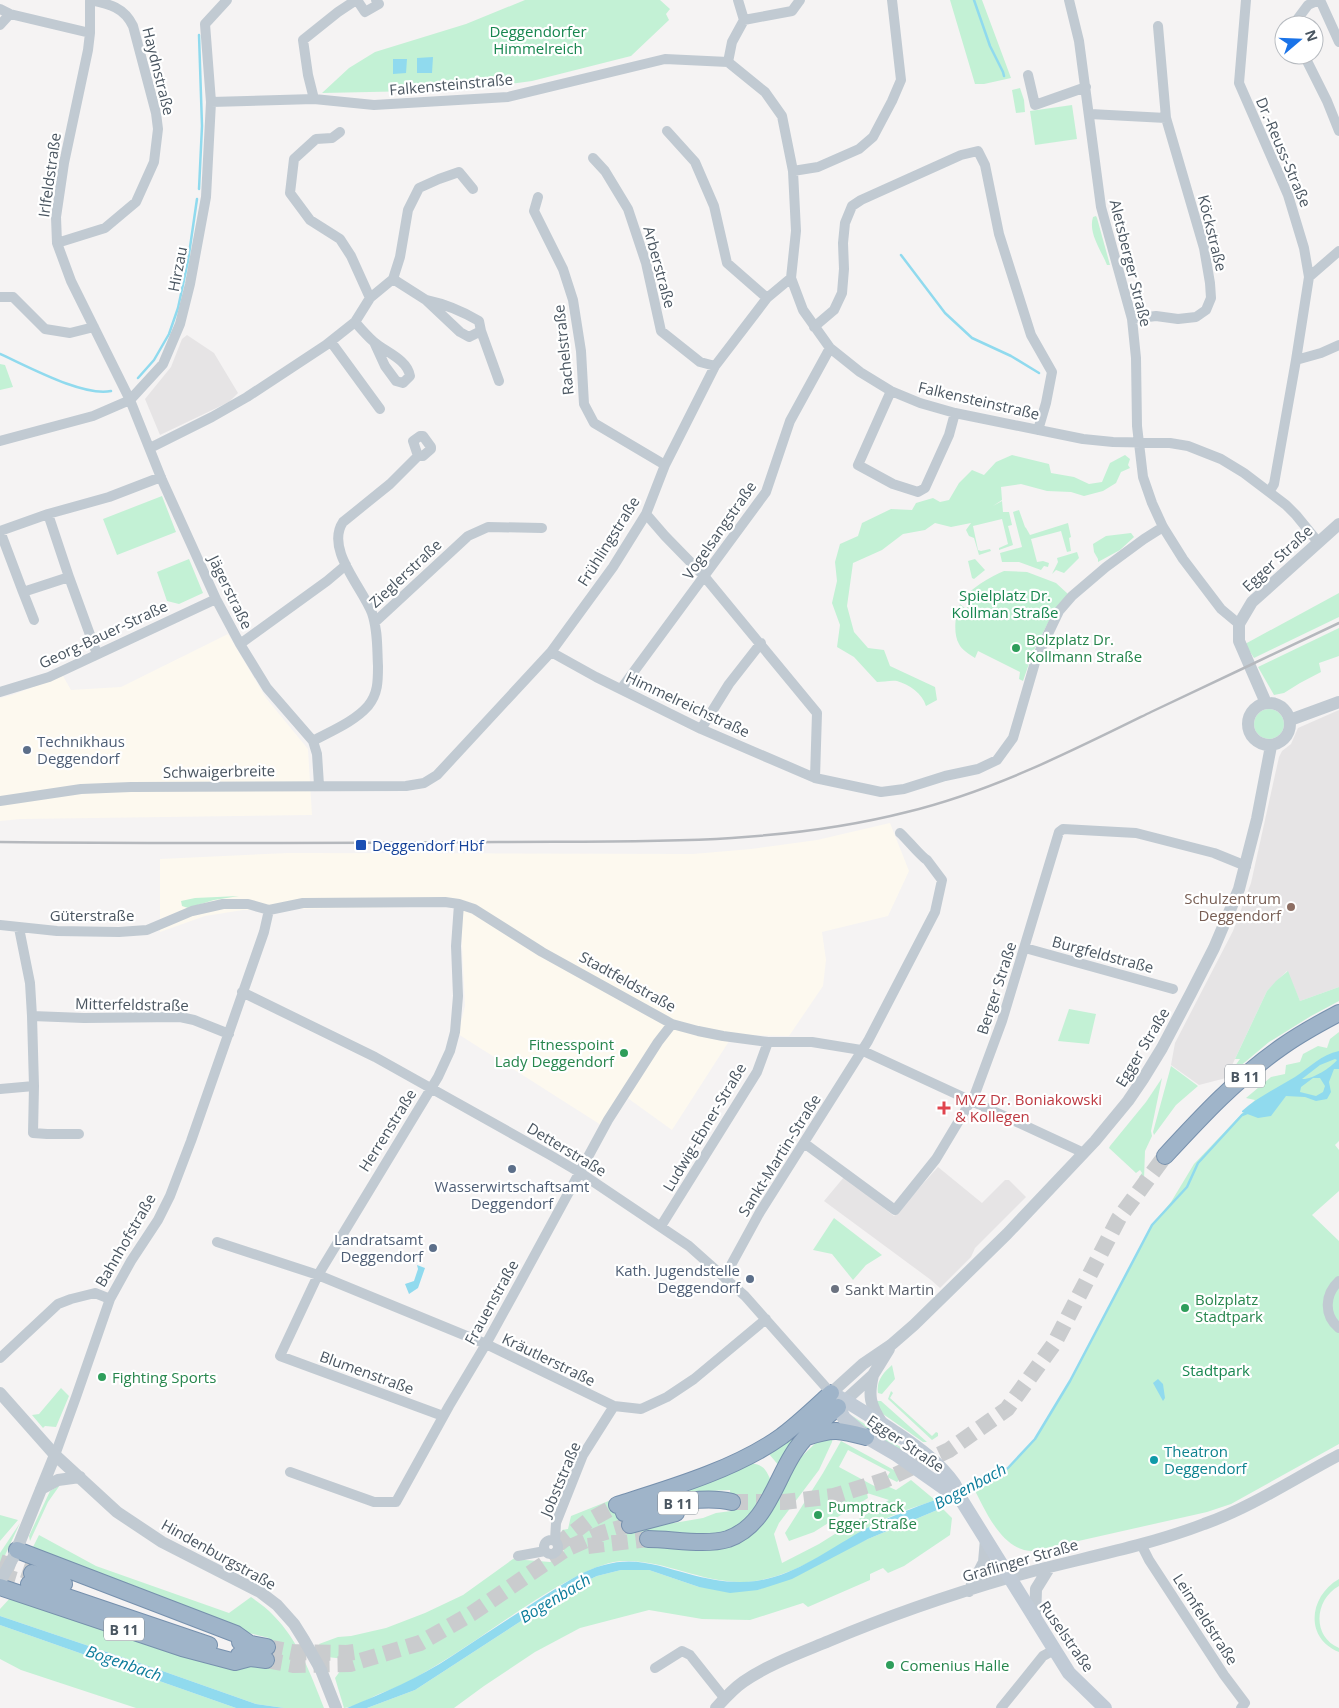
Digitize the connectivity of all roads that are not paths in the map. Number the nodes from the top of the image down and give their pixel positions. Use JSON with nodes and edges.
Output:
{"nodes":[{"id":1,"x":90,"y":0,"type":"edge"},
{"id":2,"x":227,"y":0,"type":"edge"},
{"id":3,"x":357,"y":0,"type":"edge"},
{"id":4,"x":376,"y":0,"type":"edge"},
{"id":5,"x":738,"y":0,"type":"edge"},
{"id":6,"x":800,"y":0,"type":"edge"},
{"id":7,"x":892,"y":0,"type":"edge"},
{"id":8,"x":1069,"y":0,"type":"edge"},
{"id":9,"x":1246,"y":0,"type":"edge"},
{"id":10,"x":1320,"y":0,"type":"edge"},
{"id":11,"x":0,"y":9,"type":"edge"},
{"id":12,"x":10,"y":14,"type":"junction"},
{"id":13,"x":1300,"y":15,"type":"edge"},
{"id":14,"x":744,"y":20,"type":"junction"},
{"id":15,"x":0,"y":25,"type":"edge"},
{"id":16,"x":1158,"y":26,"type":"dead end"},
{"id":17,"x":90,"y":33,"type":"junction"},
{"id":18,"x":1339,"y":42,"type":"edge"},
{"id":19,"x":728,"y":62,"type":"junction"},
{"id":20,"x":1309,"y":65,"type":"edge"},
{"id":21,"x":1028,"y":75,"type":"dead end"},
{"id":22,"x":1086,"y":87,"type":"junction"},
{"id":23,"x":314,"y":99,"type":"junction"},
{"id":24,"x":211,"y":102,"type":"junction"},
{"id":25,"x":1090,"y":114,"type":"junction"},
{"id":26,"x":1166,"y":118,"type":"junction"},
{"id":27,"x":1339,"y":130,"type":"edge"},
{"id":28,"x":667,"y":131,"type":"dead end"},
{"id":29,"x":340,"y":132,"type":"dead end"},
{"id":30,"x":593,"y":158,"type":"dead end"},
{"id":31,"x":794,"y":171,"type":"junction"},
{"id":32,"x":473,"y":189,"type":"dead end"},
{"id":33,"x":538,"y":197,"type":"dead end"},
{"id":34,"x":57,"y":244,"type":"junction"},
{"id":35,"x":1339,"y":250,"type":"edge"},
{"id":36,"x":1309,"y":277,"type":"junction"},
{"id":37,"x":791,"y":278,"type":"junction"},
{"id":38,"x":392,"y":279,"type":"junction"},
{"id":39,"x":0,"y":297,"type":"edge"},
{"id":40,"x":370,"y":298,"type":"junction"},
{"id":41,"x":767,"y":298,"type":"junction"},
{"id":42,"x":426,"y":300,"type":"junction"},
{"id":43,"x":1132,"y":319,"type":"junction"},
{"id":44,"x":355,"y":322,"type":"junction"},
{"id":45,"x":94,"y":327,"type":"junction"},
{"id":46,"x":814,"y":327,"type":"junction"},
{"id":47,"x":481,"y":331,"type":"junction"},
{"id":48,"x":331,"y":342,"type":"junction"},
{"id":49,"x":374,"y":342,"type":"dead end"},
{"id":50,"x":1339,"y":345,"type":"edge"},
{"id":51,"x":830,"y":348,"type":"junction"},
{"id":52,"x":1296,"y":360,"type":"junction"},
{"id":53,"x":715,"y":366,"type":"junction"},
{"id":54,"x":499,"y":381,"type":"dead end"},
{"id":55,"x":891,"y":392,"type":"junction"},
{"id":56,"x":130,"y":400,"type":"junction"},
{"id":57,"x":380,"y":409,"type":"dead end"},
{"id":58,"x":955,"y":413,"type":"junction"},
{"id":59,"x":1038,"y":430,"type":"junction"},
{"id":60,"x":0,"y":441,"type":"edge"},
{"id":61,"x":1139,"y":442,"type":"junction"},
{"id":62,"x":150,"y":448,"type":"junction"},
{"id":63,"x":418,"y":456,"type":"dead end"},
{"id":64,"x":665,"y":465,"type":"junction"},
{"id":65,"x":161,"y":477,"type":"junction"},
{"id":66,"x":1269,"y":492,"type":"junction"},
{"id":67,"x":48,"y":514,"type":"junction"},
{"id":68,"x":646,"y":514,"type":"junction"},
{"id":69,"x":1339,"y":524,"type":"edge"},
{"id":70,"x":1163,"y":527,"type":"junction"},
{"id":71,"x":542,"y":528,"type":"dead end"},
{"id":72,"x":0,"y":531,"type":"edge"},
{"id":73,"x":1318,"y":542,"type":"junction"},
{"id":74,"x":346,"y":565,"type":"junction"},
{"id":75,"x":704,"y":576,"type":"junction"},
{"id":76,"x":69,"y":577,"type":"junction"},
{"id":77,"x":23,"y":592,"type":"junction"},
{"id":78,"x":216,"y":599,"type":"junction"},
{"id":79,"x":34,"y":620,"type":"dead end"},
{"id":80,"x":375,"y":622,"type":"junction"},
{"id":81,"x":1239,"y":624,"type":"junction"},
{"id":82,"x":240,"y":644,"type":"junction"},
{"id":83,"x":761,"y":644,"type":"junction"},
{"id":84,"x":551,"y":652,"type":"junction"},
{"id":85,"x":97,"y":654,"type":"junction"},
{"id":86,"x":621,"y":689,"type":"junction"},
{"id":87,"x":0,"y":692,"type":"edge"},
{"id":88,"x":1339,"y":702,"type":"edge"},
{"id":89,"x":1266,"y":703,"type":"junction"},
{"id":90,"x":1290,"y":720,"type":"junction"},
{"id":91,"x":701,"y":729,"type":"junction"},
{"id":92,"x":313,"y":741,"type":"junction"},
{"id":93,"x":1271,"y":746,"type":"junction"},
{"id":94,"x":437,"y":775,"type":"joint"},
{"id":95,"x":815,"y":778,"type":"junction"},
{"id":96,"x":319,"y":785,"type":"junction"},
{"id":97,"x":0,"y":801,"type":"edge"},
{"id":98,"x":900,"y":833,"type":"dead end"},
{"id":99,"x":1246,"y":866,"type":"junction"},
{"id":100,"x":459,"y":904,"type":"junction"},
{"id":101,"x":269,"y":910,"type":"junction"},
{"id":102,"x":0,"y":925,"type":"edge"},
{"id":103,"x":19,"y":928,"type":"junction"},
{"id":104,"x":1024,"y":948,"type":"junction"},
{"id":105,"x":1173,"y":990,"type":"dead end"},
{"id":106,"x":242,"y":992,"type":"junction"},
{"id":107,"x":1339,"y":1012,"type":"edge"},
{"id":108,"x":32,"y":1016,"type":"junction"},
{"id":109,"x":672,"y":1024,"type":"junction"},
{"id":110,"x":229,"y":1034,"type":"junction"},
{"id":111,"x":768,"y":1042,"type":"junction"},
{"id":112,"x":861,"y":1050,"type":"junction"},
{"id":113,"x":34,"y":1086,"type":"junction"},
{"id":114,"x":0,"y":1088,"type":"edge"},
{"id":115,"x":431,"y":1088,"type":"junction"},
{"id":116,"x":970,"y":1101,"type":"junction"},
{"id":117,"x":79,"y":1134,"type":"dead end"},
{"id":118,"x":804,"y":1143,"type":"junction"},
{"id":119,"x":1084,"y":1153,"type":"junction"},
{"id":120,"x":1165,"y":1156,"type":"tunnel mouth"},
{"id":121,"x":579,"y":1172,"type":"junction"},
{"id":122,"x":661,"y":1226,"type":"junction"},
{"id":123,"x":217,"y":1242,"type":"dead end"},
{"id":124,"x":318,"y":1275,"type":"junction"},
{"id":125,"x":725,"y":1276,"type":"junction"},
{"id":126,"x":1339,"y":1281,"type":"edge"},
{"id":127,"x":110,"y":1299,"type":"junction"},
{"id":128,"x":766,"y":1319,"type":"junction"},
{"id":129,"x":1339,"y":1328,"type":"edge"},
{"id":130,"x":486,"y":1344,"type":"junction"},
{"id":131,"x":891,"y":1345,"type":"junction"},
{"id":132,"x":280,"y":1356,"type":"joint"},
{"id":133,"x":0,"y":1358,"type":"edge"},
{"id":134,"x":873,"y":1374,"type":"junction"},
{"id":135,"x":0,"y":1393,"type":"edge"},
{"id":136,"x":838,"y":1400,"type":"junction"},
{"id":137,"x":614,"y":1406,"type":"junction"},
{"id":138,"x":443,"y":1416,"type":"junction"},
{"id":139,"x":882,"y":1423,"type":"junction"},
{"id":140,"x":866,"y":1436,"type":"junction"},
{"id":141,"x":807,"y":1437,"type":"junction"},
{"id":142,"x":926,"y":1454,"type":"junction"},
{"id":143,"x":55,"y":1455,"type":"junction"},
{"id":144,"x":897,"y":1455,"type":"junction"},
{"id":145,"x":1339,"y":1455,"type":"edge"},
{"id":146,"x":290,"y":1472,"type":"dead end"},
{"id":147,"x":80,"y":1477,"type":"junction"},
{"id":148,"x":41,"y":1489,"type":"junction"},
{"id":149,"x":962,"y":1501,"type":"junction"},
{"id":150,"x":624,"y":1514,"type":"junction"},
{"id":151,"x":648,"y":1539,"type":"tunnel mouth"},
{"id":152,"x":986,"y":1539,"type":"junction"},
{"id":153,"x":1142,"y":1544,"type":"junction"},
{"id":154,"x":17,"y":1550,"type":"junction"},
{"id":155,"x":518,"y":1556,"type":"dead end"},
{"id":156,"x":1049,"y":1568,"type":"junction"},
{"id":157,"x":1010,"y":1578,"type":"junction"},
{"id":158,"x":30,"y":1579,"type":"tunnel mouth"},
{"id":159,"x":0,"y":1582,"type":"edge"},
{"id":160,"x":0,"y":1588,"type":"edge"},
{"id":161,"x":969,"y":1591,"type":"junction"},
{"id":162,"x":1035,"y":1620,"type":"junction"},
{"id":163,"x":1054,"y":1650,"type":"junction"},
{"id":164,"x":258,"y":1652,"type":"junction"},
{"id":165,"x":655,"y":1668,"type":"dead end"},
{"id":166,"x":720,"y":1703,"type":"edge"},
{"id":167,"x":336,"y":1708,"type":"edge"},
{"id":168,"x":1001,"y":1708,"type":"edge"},
{"id":169,"x":1105,"y":1708,"type":"edge"},
{"id":170,"x":1241,"y":1708,"type":"edge"}],
"edges":[{"from":1,"to":17,"type":"street","name":"Irlfeldstraße"},
{"from":1,"to":34,"type":"street","name":"Haydnstraße"},
{"from":2,"to":24,"type":"street","name":"Hirzau"},
{"from":3,"to":4,"type":"street"},
{"from":3,"to":23,"type":"street"},
{"from":5,"to":14,"type":"street"},
{"from":6,"to":14,"type":"street"},
{"from":7,"to":31,"type":"street"},
{"from":8,"to":22,"type":"street","name":"Aletsberger Straße"},
{"from":9,"to":36,"type":"street","name":"Dr.-Reuss-Straße"},
{"from":10,"to":13,"type":"street"},
{"from":10,"to":18,"type":"street"},
{"from":11,"to":12,"type":"street"},
{"from":12,"to":15,"type":"street"},
{"from":12,"to":17,"type":"street"},
{"from":14,"to":19,"type":"street"},
{"from":16,"to":26,"type":"street","name":"Köckstraße"},
{"from":17,"to":34,"type":"street","name":"Irlfeldstraße"},
{"from":19,"to":23,"type":"street","name":"Falkensteinstraße"},
{"from":19,"to":31,"type":"street","name":"Falkensteinstraße"},
{"from":20,"to":27,"type":"street"},
{"from":21,"to":22,"type":"street"},
{"from":22,"to":25,"type":"street","name":"Aletsberger Straße"},
{"from":23,"to":24,"type":"street","name":"Falkensteinstraße"},
{"from":24,"to":56,"type":"street","name":"Hirzau"},
{"from":25,"to":26,"type":"street"},
{"from":25,"to":43,"type":"street","name":"Aletsberger Straße"},
{"from":26,"to":43,"type":"street","name":"Köckstraße"},
{"from":28,"to":41,"type":"street"},
{"from":29,"to":40,"type":"street"},
{"from":30,"to":53,"type":"street","name":"Arberstraße"},
{"from":31,"to":37,"type":"street","name":"Falkensteinstraße"},
{"from":32,"to":38,"type":"street"},
{"from":33,"to":64,"type":"street","name":"Rachelstraße"},
{"from":34,"to":45,"type":"street","name":"Irlfeldstraße"},
{"from":35,"to":36,"type":"street"},
{"from":36,"to":52,"type":"street","name":"Dr.-Reuss-Straße"},
{"from":37,"to":41,"type":"street","name":"Frühlingstraße"},
{"from":37,"to":46,"type":"street","name":"Falkensteinstraße"},
{"from":38,"to":40,"type":"street"},
{"from":38,"to":42,"type":"street"},
{"from":39,"to":45,"type":"street"},
{"from":40,"to":44,"type":"street"},
{"from":41,"to":53,"type":"street","name":"Frühlingstraße"},
{"from":42,"to":47,"type":"street"},
{"from":42,"to":47,"type":"street"},
{"from":43,"to":61,"type":"street","name":"Aletsberger Straße"},
{"from":44,"to":48,"type":"street"},
{"from":44,"to":49,"type":"street"},
{"from":45,"to":56,"type":"street","name":"Irlfeldstraße"},
{"from":46,"to":51,"type":"street","name":"Falkensteinstraße"},
{"from":46,"to":59,"type":"street"},
{"from":47,"to":54,"type":"street"},
{"from":48,"to":57,"type":"street"},
{"from":48,"to":62,"type":"street"},
{"from":50,"to":52,"type":"street"},
{"from":51,"to":55,"type":"street","name":"Falkensteinstraße"},
{"from":51,"to":75,"type":"street","name":"Vogelsangstraße"},
{"from":52,"to":66,"type":"street","name":"Dr.-Reuss-Straße"},
{"from":53,"to":64,"type":"street","name":"Frühlingstraße"},
{"from":55,"to":58,"type":"street","name":"Falkensteinstraße"},
{"from":55,"to":58,"type":"street"},
{"from":56,"to":60,"type":"street","name":"Hirzau"},
{"from":56,"to":62,"type":"street","name":"Jägerstraße"},
{"from":58,"to":59,"type":"street","name":"Falkensteinstraße"},
{"from":59,"to":61,"type":"street","name":"Falkensteinstraße"},
{"from":61,"to":66,"type":"street","name":"Falkensteinstraße"},
{"from":61,"to":70,"type":"street","name":"Aletsberger Straße"},
{"from":62,"to":65,"type":"street","name":"Jägerstraße"},
{"from":63,"to":74,"type":"street"},
{"from":64,"to":68,"type":"street","name":"Frühlingstraße"},
{"from":65,"to":67,"type":"street"},
{"from":65,"to":78,"type":"street","name":"Jägerstraße"},
{"from":66,"to":73,"type":"street","name":"Falkensteinstraße"},
{"from":67,"to":72,"type":"street"},
{"from":67,"to":76,"type":"street"},
{"from":68,"to":75,"type":"street"},
{"from":68,"to":84,"type":"street","name":"Frühlingstraße"},
{"from":69,"to":73,"type":"street","name":"Egger Straße"},
{"from":70,"to":81,"type":"street","name":"Aletsberger Straße"},
{"from":70,"to":95,"type":"street","name":"Himmelreichstraße"},
{"from":71,"to":80,"type":"street","name":"Zieglerstraße"},
{"from":72,"to":77,"type":"street"},
{"from":73,"to":81,"type":"street","name":"Egger Straße"},
{"from":74,"to":80,"type":"street"},
{"from":74,"to":82,"type":"street"},
{"from":75,"to":83,"type":"street"},
{"from":75,"to":86,"type":"street","name":"Vogelsangstraße"},
{"from":76,"to":77,"type":"street"},
{"from":76,"to":85,"type":"street"},
{"from":77,"to":79,"type":"street"},
{"from":78,"to":82,"type":"street","name":"Jägerstraße"},
{"from":78,"to":85,"type":"street","name":"Georg-Bauer-Straße"},
{"from":80,"to":92,"type":"street","name":"Zieglerstraße"},
{"from":81,"to":89,"type":"street"},
{"from":82,"to":92,"type":"street","name":"Jägerstraße"},
{"from":83,"to":91,"type":"street"},
{"from":83,"to":95,"type":"street"},
{"from":84,"to":86,"type":"street","name":"Himmelreichstraße"},
{"from":84,"to":94,"type":"street","name":"Frühlingstraße"},
{"from":85,"to":87,"type":"street","name":"Georg-Bauer-Straße"},
{"from":86,"to":91,"type":"street","name":"Himmelreichstraße"},
{"from":88,"to":90,"type":"street"},
{"from":89,"to":90,"type":"street"},
{"from":89,"to":93,"type":"street"},
{"from":90,"to":93,"type":"street"},
{"from":91,"to":95,"type":"street","name":"Himmelreichstraße"},
{"from":92,"to":96,"type":"street","name":"Jägerstraße"},
{"from":93,"to":99,"type":"street","name":"Egger Straße"},
{"from":94,"to":96,"type":"street","name":"Schwaigerbreite"},
{"from":96,"to":97,"type":"street","name":"Schwaigerbreite"},
{"from":98,"to":112,"type":"street","name":"Sankt-Martin-Straße"},
{"from":99,"to":104,"type":"street","name":"Berger Straße"},
{"from":99,"to":119,"type":"street","name":"Egger Straße"},
{"from":100,"to":101,"type":"street","name":"Stadtfeldstraße"},
{"from":100,"to":109,"type":"street","name":"Stadtfeldstraße"},
{"from":100,"to":115,"type":"street","name":"Herrenstraße"},
{"from":101,"to":103,"type":"street","name":"Güterstraße"},
{"from":101,"to":106,"type":"street","name":"Bahnhofstraße"},
{"from":102,"to":103,"type":"street","name":"Güterstraße"},
{"from":103,"to":108,"type":"street"},
{"from":104,"to":105,"type":"street","name":"Burgfeldstraße"},
{"from":104,"to":116,"type":"street","name":"Berger Straße"},
{"from":106,"to":110,"type":"street","name":"Bahnhofstraße"},
{"from":106,"to":115,"type":"street","name":"Detterstraße"},
{"from":107,"to":120,"type":"highway","number":"B 11"},
{"from":108,"to":110,"type":"street","name":"Mitterfeldstraße"},
{"from":108,"to":113,"type":"street"},
{"from":109,"to":111,"type":"street","name":"Stadtfeldstraße"},
{"from":109,"to":121,"type":"street","name":"Frauenstraße"},
{"from":110,"to":127,"type":"street","name":"Bahnhofstraße"},
{"from":111,"to":112,"type":"street","name":"Stadtfeldstraße"},
{"from":111,"to":122,"type":"street","name":"Ludwig-Ebner-Straße"},
{"from":112,"to":116,"type":"street","name":"Stadtfeldstraße"},
{"from":112,"to":118,"type":"street","name":"Sankt-Martin-Straße"},
{"from":113,"to":114,"type":"street"},
{"from":113,"to":117,"type":"street"},
{"from":115,"to":121,"type":"street","name":"Detterstraße"},
{"from":115,"to":124,"type":"street","name":"Herrenstraße"},
{"from":116,"to":118,"type":"street","name":"Berger Straße"},
{"from":116,"to":119,"type":"street","name":"Stadtfeldstraße"},
{"from":118,"to":125,"type":"street","name":"Sankt-Martin-Straße"},
{"from":119,"to":131,"type":"street","name":"Egger Straße"},
{"from":121,"to":122,"type":"street","name":"Detterstraße"},
{"from":121,"to":130,"type":"street","name":"Frauenstraße"},
{"from":122,"to":125,"type":"street","name":"Detterstraße"},
{"from":123,"to":124,"type":"street","name":"Kräutlerstraße"},
{"from":124,"to":130,"type":"street","name":"Kräutlerstraße"},
{"from":124,"to":132,"type":"street","name":"Herrenstraße"},
{"from":125,"to":128,"type":"street","name":"Detterstraße"},
{"from":126,"to":129,"type":"street"},
{"from":127,"to":133,"type":"street"},
{"from":127,"to":143,"type":"street","name":"Bahnhofstraße"},
{"from":128,"to":136,"type":"street","name":"Detterstraße"},
{"from":128,"to":137,"type":"street","name":"Kräutlerstraße"},
{"from":130,"to":137,"type":"street","name":"Kräutlerstraße"},
{"from":130,"to":138,"type":"street","name":"Frauenstraße"},
{"from":131,"to":134,"type":"street","name":"Egger Straße"},
{"from":131,"to":136,"type":"street","name":"Egger Straße"},
{"from":132,"to":138,"type":"street","name":"Blumenstraße"},
{"from":134,"to":136,"type":"street","name":"Egger Straße"},
{"from":134,"to":139,"type":"street"},
{"from":135,"to":143,"type":"street","name":"Hindenburgstraße"},
{"from":136,"to":139,"type":"main road","name":"Egger Straße"},
{"from":136,"to":140,"type":"main road","name":"Egger Straße"},
{"from":136,"to":141,"type":"highway"},
{"from":136,"to":150,"type":"highway"},
{"from":137,"to":155,"type":"street","name":"Jobststraße"},
{"from":138,"to":146,"type":"street","name":"Frauenstraße"},
{"from":139,"to":142,"type":"main road","name":"Egger Straße"},
{"from":140,"to":141,"type":"highway"},
{"from":140,"to":144,"type":"main road","name":"Egger Straße"},
{"from":141,"to":151,"type":"highway"},
{"from":142,"to":144,"type":"main road"},
{"from":142,"to":149,"type":"main road","name":"Egger Straße"},
{"from":143,"to":147,"type":"street","name":"Hindenburgstraße"},
{"from":143,"to":148,"type":"street","name":"Bahnhofstraße"},
{"from":144,"to":149,"type":"main road","name":"Egger Straße"},
{"from":145,"to":153,"type":"street","name":"Graflinger Straße"},
{"from":147,"to":148,"type":"street"},
{"from":147,"to":167,"type":"street","name":"Hindenburgstraße"},
{"from":148,"to":154,"type":"street","name":"Bahnhofstraße"},
{"from":149,"to":152,"type":"main road","name":"Egger Straße"},
{"from":150,"to":150,"type":"highway","number":"B 11"},
{"from":152,"to":157,"type":"main road","name":"Egger Straße"},
{"from":152,"to":161,"type":"street"},
{"from":153,"to":156,"type":"street","name":"Graflinger Straße"},
{"from":153,"to":170,"type":"street","name":"Leimfeldstraße"},
{"from":154,"to":159,"type":"street","name":"Bahnhofstraße"},
{"from":154,"to":164,"type":"highway","number":"B 11"},
{"from":156,"to":157,"type":"street","name":"Graflinger Straße"},
{"from":156,"to":162,"type":"street"},
{"from":157,"to":161,"type":"street","name":"Graflinger Straße"},
{"from":157,"to":162,"type":"main road","name":"Ruselstraße"},
{"from":158,"to":164,"type":"highway","number":"B 11"},
{"from":160,"to":164,"type":"highway","number":"B 11"},
{"from":161,"to":166,"type":"street","name":"Graflinger Straße"},
{"from":162,"to":163,"type":"main road","name":"Ruselstraße"},
{"from":163,"to":168,"type":"street"},
{"from":163,"to":169,"type":"main road","name":"Ruselstraße"},
{"from":165,"to":166,"type":"street"}]}
